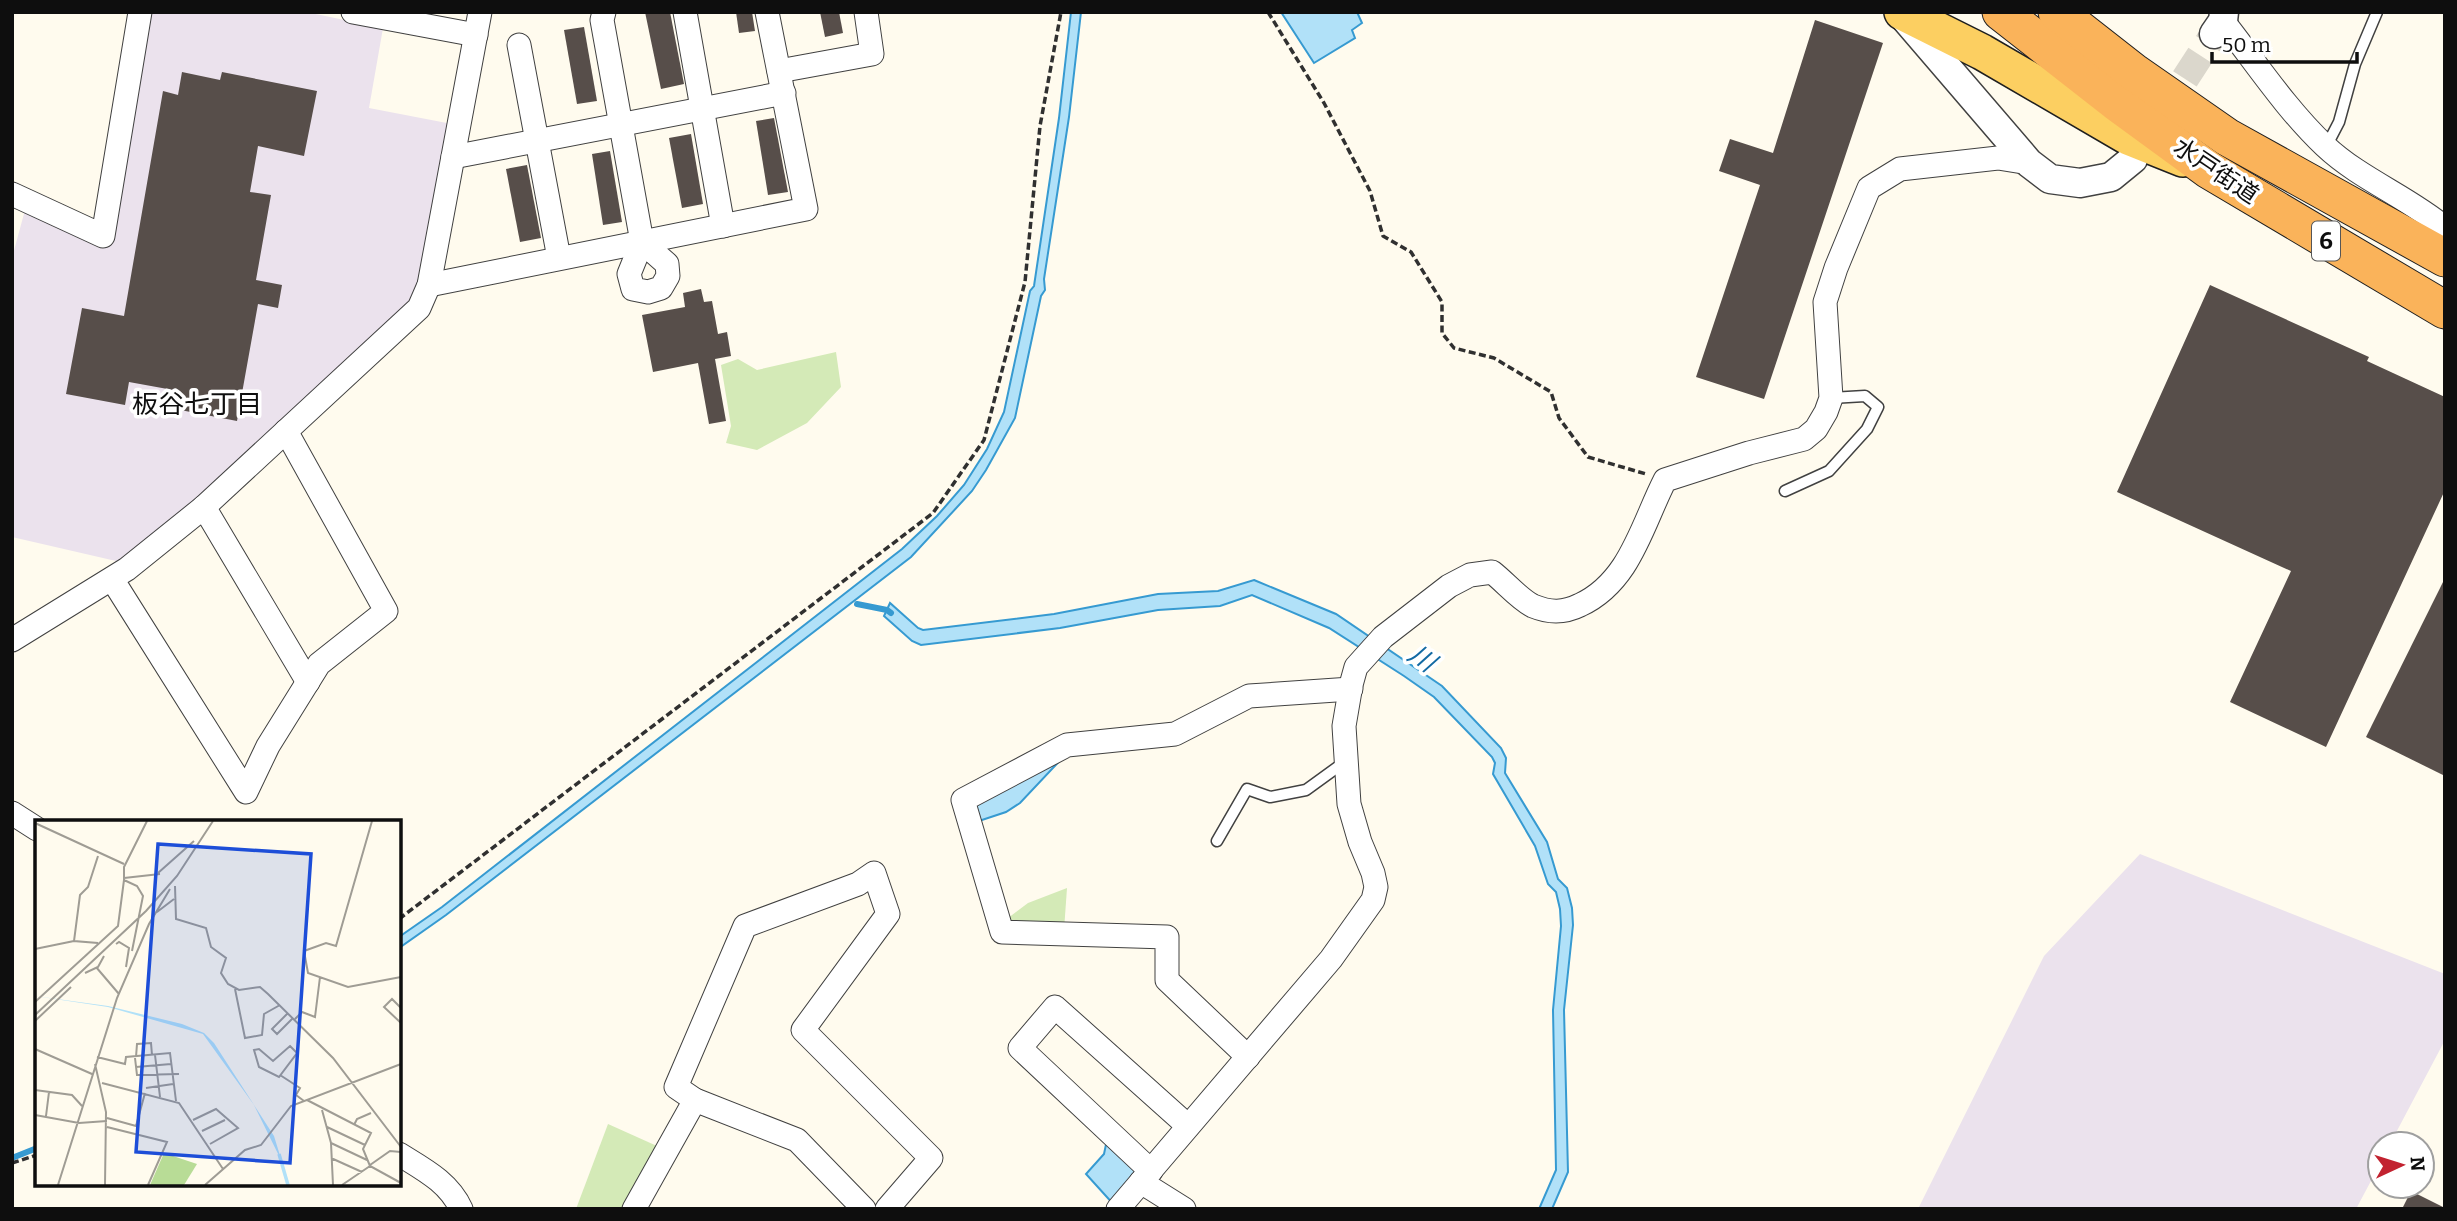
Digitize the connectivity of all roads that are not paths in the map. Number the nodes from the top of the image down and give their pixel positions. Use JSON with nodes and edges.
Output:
{"nodes":[{"id":1,"x":140,"y":12,"type":"edge"},
{"id":2,"x":353,"y":12,"type":"edge"},
{"id":3,"x":480,"y":12,"type":"edge"},
{"id":4,"x":604,"y":12,"type":"edge"},
{"id":5,"x":685,"y":12,"type":"edge"},
{"id":6,"x":767,"y":12,"type":"edge"},
{"id":7,"x":866,"y":12,"type":"edge"},
{"id":8,"x":1901,"y":12,"type":"edge"},
{"id":9,"x":2001,"y":12,"type":"edge"},
{"id":10,"x":2057,"y":12,"type":"edge"},
{"id":11,"x":2377,"y":12,"type":"edge"},
{"id":12,"x":2220,"y":22,"type":"edge"},
{"id":13,"x":476,"y":35,"type":"junction"},
{"id":14,"x":519,"y":45,"type":"dead end"},
{"id":15,"x":781,"y":82,"type":"junction"},
{"id":16,"x":702,"y":109,"type":"junction"},
{"id":17,"x":621,"y":124,"type":"junction"},
{"id":18,"x":536,"y":140,"type":"junction"},
{"id":19,"x":2326,"y":147,"type":"junction"},
{"id":20,"x":453,"y":157,"type":"junction"},
{"id":21,"x":2133,"y":159,"type":"dead end"},
{"id":22,"x":2029,"y":163,"type":"junction"},
{"id":23,"x":2210,"y":170,"type":"junction"},
{"id":24,"x":12,"y":194,"type":"edge"},
{"id":25,"x":723,"y":226,"type":"junction"},
{"id":26,"x":2445,"y":228,"type":"edge"},
{"id":27,"x":642,"y":242,"type":"junction"},
{"id":28,"x":559,"y":258,"type":"junction"},
{"id":29,"x":2445,"y":258,"type":"edge"},
{"id":30,"x":429,"y":285,"type":"junction"},
{"id":31,"x":2445,"y":310,"type":"edge"},
{"id":32,"x":1830,"y":398,"type":"junction"},
{"id":33,"x":286,"y":431,"type":"junction"},
{"id":34,"x":1785,"y":491,"type":"dead end"},
{"id":35,"x":204,"y":507,"type":"junction"},
{"id":36,"x":112,"y":579,"type":"junction"},
{"id":37,"x":12,"y":640,"type":"edge"},
{"id":38,"x":308,"y":682,"type":"junction"},
{"id":39,"x":1351,"y":689,"type":"junction"},
{"id":40,"x":1346,"y":761,"type":"junction"},
{"id":41,"x":12,"y":813,"type":"edge"},
{"id":42,"x":35,"y":828,"type":"edge"},
{"id":43,"x":1217,"y":841,"type":"dead end"},
{"id":44,"x":1248,"y":1057,"type":"junction"},
{"id":45,"x":695,"y":1100,"type":"junction"},
{"id":46,"x":1188,"y":1126,"type":"junction"},
{"id":47,"x":401,"y":1155,"type":"edge"},
{"id":48,"x":1146,"y":1176,"type":"junction"},
{"id":49,"x":461,"y":1209,"type":"edge"},
{"id":50,"x":634,"y":1209,"type":"edge"},
{"id":51,"x":864,"y":1209,"type":"edge"},
{"id":52,"x":887,"y":1209,"type":"edge"},
{"id":53,"x":1118,"y":1209,"type":"edge"},
{"id":54,"x":1184,"y":1209,"type":"edge"}],
"edges":[{"from":1,"to":24,"type":"street"},
{"from":2,"to":13,"type":"street"},
{"from":3,"to":13,"type":"street"},
{"from":4,"to":17,"type":"street"},
{"from":5,"to":16,"type":"street"},
{"from":6,"to":15,"type":"street"},
{"from":7,"to":15,"type":"street"},
{"from":8,"to":22,"type":"street"},
{"from":8,"to":23,"type":"main road"},
{"from":9,"to":23,"type":"highway","name":"水戸街道","number":"6"},
{"from":10,"to":29,"type":"highway","name":"水戸街道","number":"6"},
{"from":11,"to":19,"type":"lane"},
{"from":12,"to":19,"type":"street"},
{"from":13,"to":20,"type":"street"},
{"from":14,"to":18,"type":"street"},
{"from":15,"to":16,"type":"street"},
{"from":15,"to":25,"type":"street"},
{"from":16,"to":17,"type":"street"},
{"from":16,"to":25,"type":"street"},
{"from":17,"to":18,"type":"street"},
{"from":17,"to":27,"type":"street"},
{"from":18,"to":20,"type":"street"},
{"from":18,"to":28,"type":"street"},
{"from":19,"to":26,"type":"street"},
{"from":20,"to":30,"type":"street"},
{"from":21,"to":22,"type":"street"},
{"from":22,"to":32,"type":"street"},
{"from":23,"to":31,"type":"highway","name":"水戸街道","number":"6"},
{"from":25,"to":27,"type":"street"},
{"from":27,"to":28,"type":"street"},
{"from":28,"to":30,"type":"street"},
{"from":30,"to":33,"type":"street"},
{"from":32,"to":34,"type":"lane"},
{"from":32,"to":39,"type":"street"},
{"from":33,"to":35,"type":"street"},
{"from":33,"to":38,"type":"street"},
{"from":35,"to":36,"type":"street"},
{"from":35,"to":38,"type":"street"},
{"from":36,"to":37,"type":"street"},
{"from":36,"to":38,"type":"street"},
{"from":39,"to":40,"type":"street"},
{"from":39,"to":44,"type":"street"},
{"from":40,"to":43,"type":"lane"},
{"from":40,"to":44,"type":"street"},
{"from":41,"to":42,"type":"street"},
{"from":44,"to":46,"type":"street"},
{"from":45,"to":50,"type":"street"},
{"from":45,"to":51,"type":"street"},
{"from":45,"to":52,"type":"street"},
{"from":46,"to":48,"type":"street"},
{"from":46,"to":48,"type":"street"},
{"from":47,"to":49,"type":"street"},
{"from":48,"to":53,"type":"street"},
{"from":48,"to":54,"type":"street"}]}
